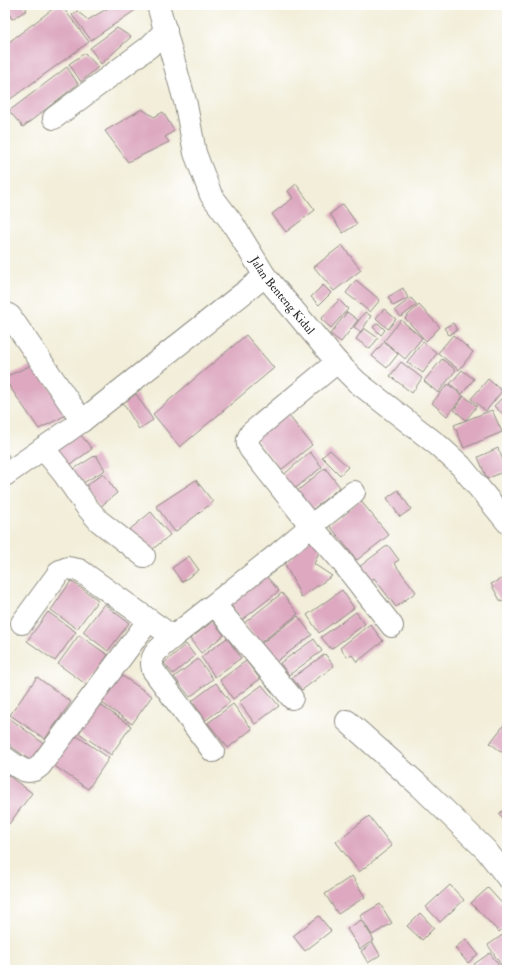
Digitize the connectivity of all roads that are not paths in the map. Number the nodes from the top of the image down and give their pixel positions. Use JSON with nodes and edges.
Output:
{"nodes":[{"id":1,"x":158,"y":5,"type":"edge"},
{"id":2,"x":166,"y":30,"type":"junction"},
{"id":3,"x":54,"y":118,"type":"dead end"},
{"id":4,"x":265,"y":276,"type":"junction"},
{"id":5,"x":5,"y":313,"type":"edge"},
{"id":6,"x":337,"y":362,"type":"junction"},
{"id":7,"x":82,"y":421,"type":"junction"},
{"id":8,"x":43,"y":448,"type":"junction"},
{"id":9,"x":5,"y":475,"type":"edge"},
{"id":10,"x":354,"y":492,"type":"dead end"},
{"id":11,"x":507,"y":522,"type":"edge"},
{"id":12,"x":312,"y":526,"type":"junction"},
{"id":13,"x":144,"y":556,"type":"dead end"},
{"id":14,"x":215,"y":604,"type":"junction"},
{"id":15,"x":149,"y":620,"type":"junction"},
{"id":16,"x":22,"y":623,"type":"dead end"},
{"id":17,"x":392,"y":626,"type":"dead end"},
{"id":18,"x":173,"y":637,"type":"junction"},
{"id":19,"x":292,"y":698,"type":"dead end"},
{"id":20,"x":347,"y":721,"type":"dead end"},
{"id":21,"x":213,"y":751,"type":"dead end"},
{"id":22,"x":5,"y":758,"type":"edge"},
{"id":23,"x":507,"y":877,"type":"edge"}],
"edges":[{"from":1,"to":2,"type":"street","name":"Jalan Benteng Kidul"},
{"from":2,"to":3,"type":"street"},
{"from":2,"to":4,"type":"street","name":"Jalan Benteng Kidul"},
{"from":4,"to":6,"type":"street","name":"Jalan Benteng Kidul"},
{"from":4,"to":7,"type":"street"},
{"from":5,"to":7,"type":"street"},
{"from":6,"to":11,"type":"street","name":"Jalan Benteng Kidul"},
{"from":6,"to":12,"type":"street"},
{"from":7,"to":8,"type":"street"},
{"from":8,"to":9,"type":"street"},
{"from":8,"to":13,"type":"street"},
{"from":10,"to":12,"type":"street"},
{"from":12,"to":14,"type":"street"},
{"from":12,"to":17,"type":"street"},
{"from":14,"to":18,"type":"street"},
{"from":14,"to":19,"type":"street"},
{"from":15,"to":16,"type":"street"},
{"from":15,"to":18,"type":"street"},
{"from":15,"to":22,"type":"street"},
{"from":18,"to":21,"type":"street"},
{"from":20,"to":23,"type":"street"}]}
